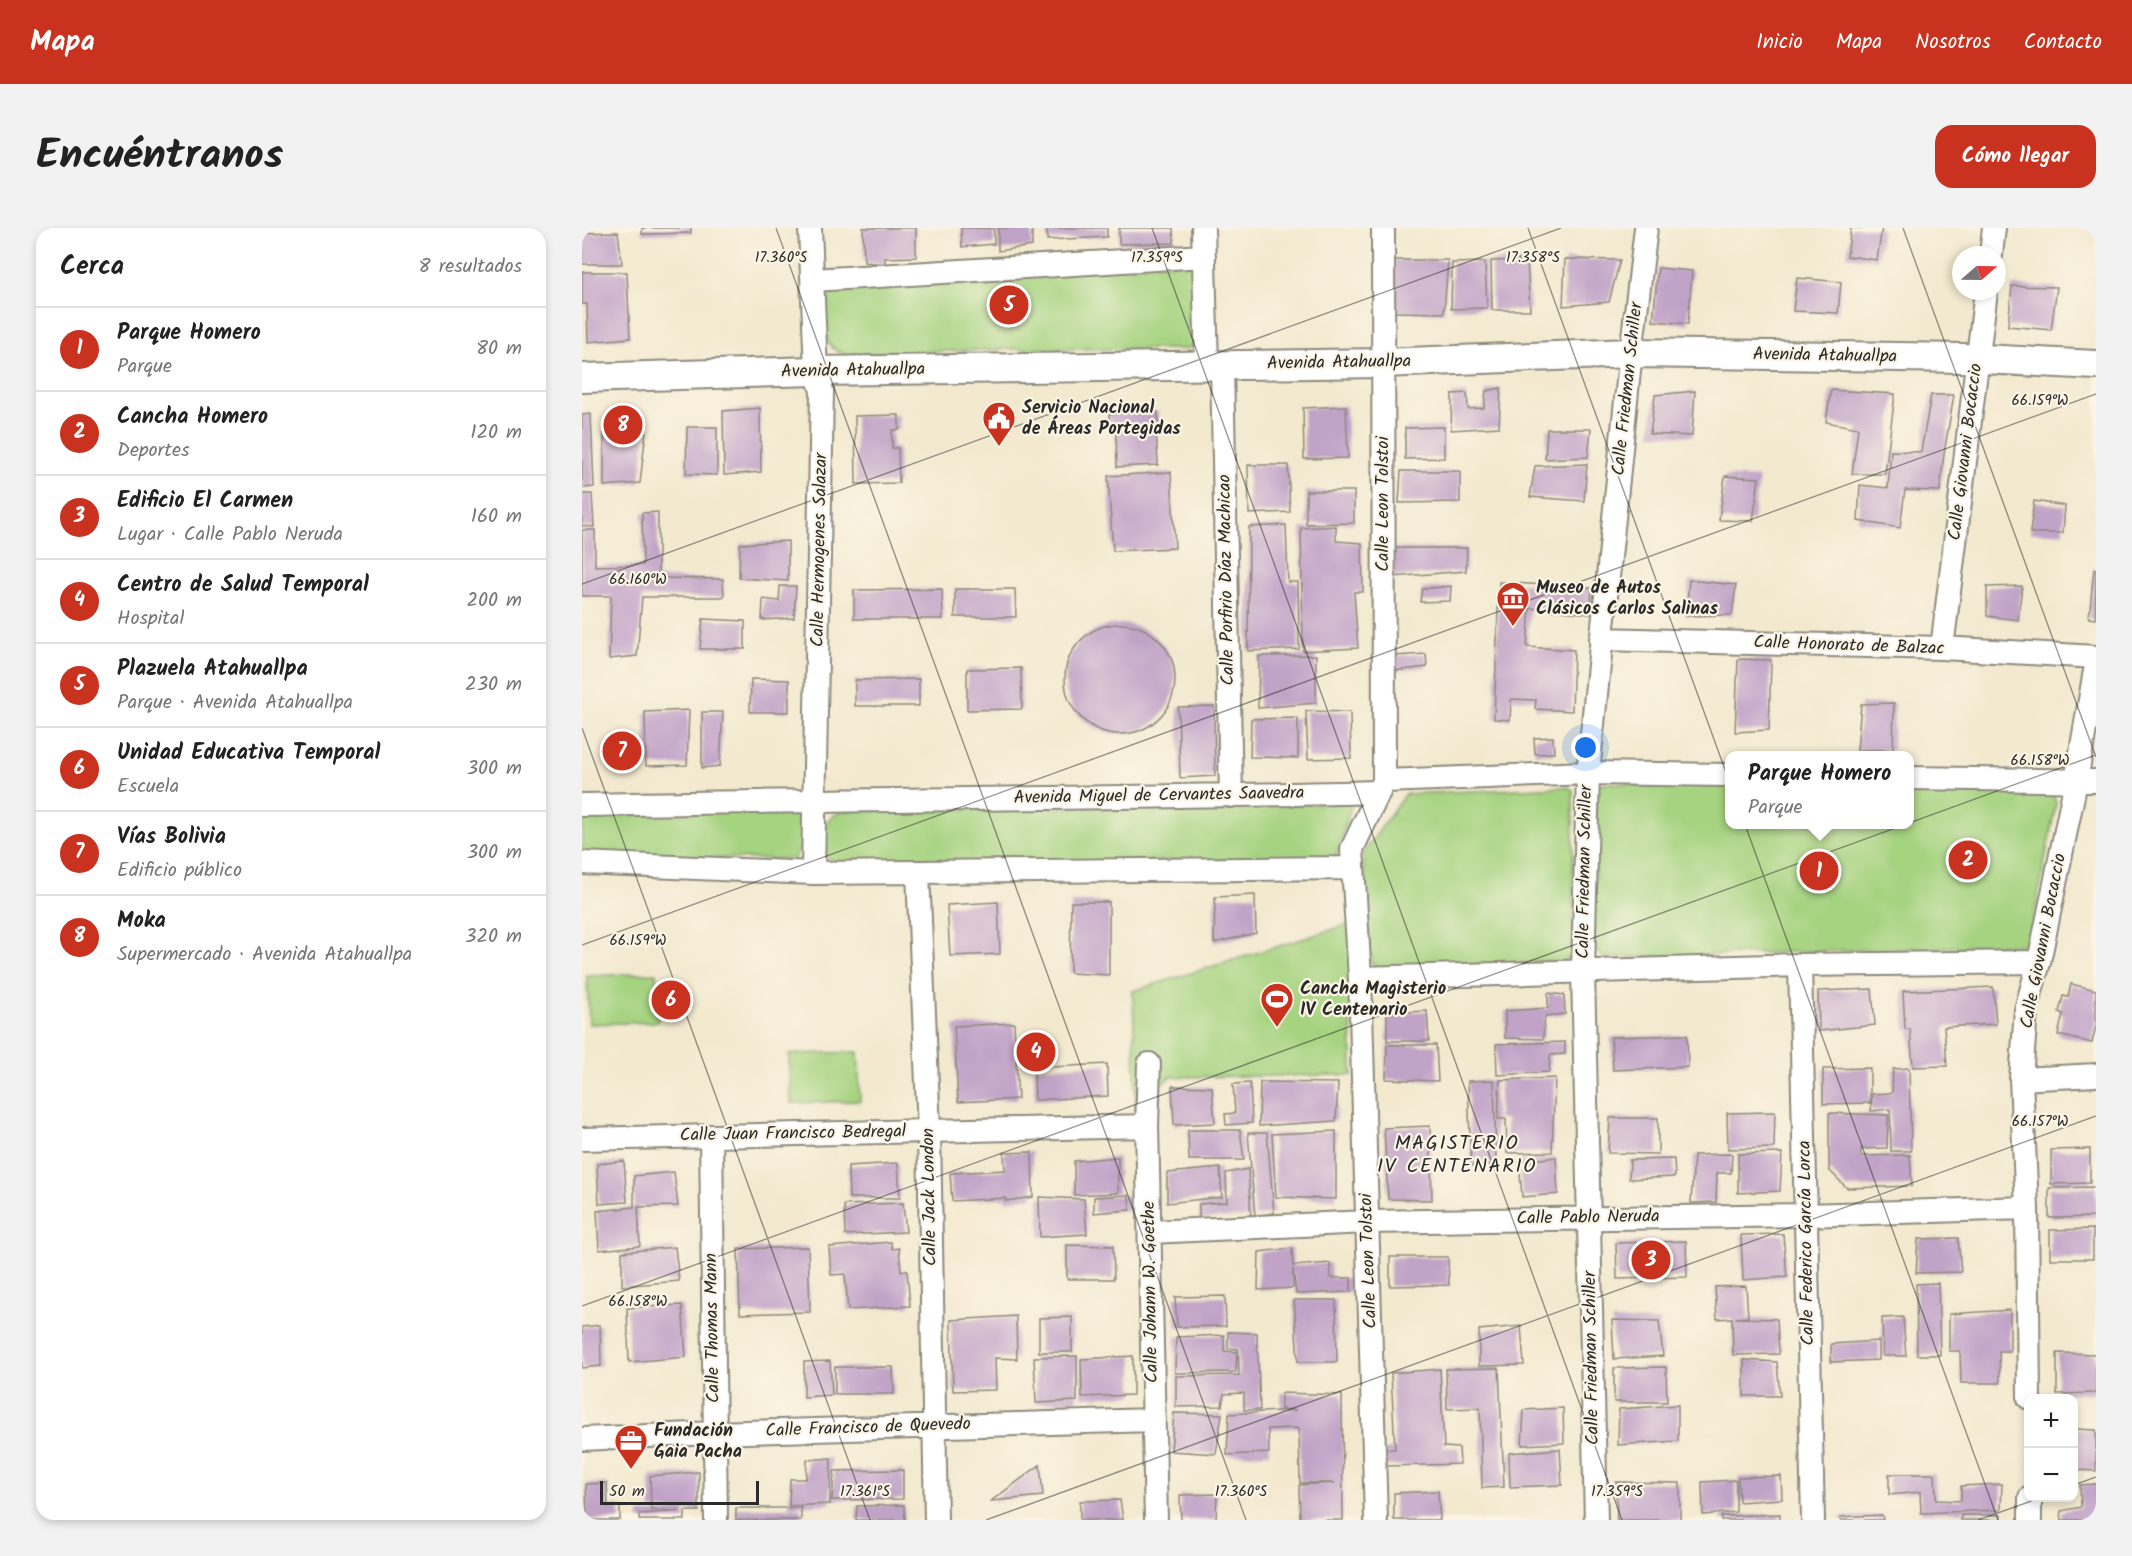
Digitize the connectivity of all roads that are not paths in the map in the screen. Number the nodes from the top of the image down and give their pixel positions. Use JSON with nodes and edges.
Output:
{"nodes":[{"id":1,"x":810,"y":228,"type":"edge"},
{"id":2,"x":1203,"y":228,"type":"edge"},
{"id":3,"x":1383,"y":228,"type":"edge"},
{"id":4,"x":1647,"y":228,"type":"edge"},
{"id":5,"x":1994,"y":228,"type":"edge"},
{"id":6,"x":1992,"y":246,"type":"edge"},
{"id":7,"x":1204,"y":256,"type":"junction"},
{"id":8,"x":813,"y":280,"type":"junction"},
{"id":9,"x":1985,"y":300,"type":"edge"},
{"id":10,"x":1631,"y":353,"type":"junction"},
{"id":11,"x":1977,"y":359,"type":"junction"},
{"id":12,"x":1382,"y":363,"type":"junction"},
{"id":13,"x":1215,"y":365,"type":"junction"},
{"id":14,"x":2096,"y":365,"type":"edge"},
{"id":15,"x":816,"y":371,"type":"junction"},
{"id":16,"x":582,"y":378,"type":"edge"},
{"id":17,"x":1601,"y":639,"type":"junction"},
{"id":18,"x":1942,"y":648,"type":"junction"},
{"id":19,"x":2096,"y":657,"type":"edge"},
{"id":20,"x":2096,"y":665,"type":"edge"},
{"id":21,"x":1588,"y":773,"type":"junction"},
{"id":22,"x":1725,"y":776,"type":"edge"},
{"id":23,"x":1914,"y":778,"type":"edge"},
{"id":24,"x":2086,"y":781,"type":"edge"},
{"id":25,"x":1381,"y":786,"type":"junction"},
{"id":26,"x":1231,"y":796,"type":"junction"},
{"id":27,"x":813,"y":800,"type":"junction"},
{"id":28,"x":582,"y":805,"type":"edge"},
{"id":29,"x":582,"y":863,"type":"edge"},
{"id":30,"x":1353,"y":868,"type":"junction"},
{"id":31,"x":813,"y":873,"type":"junction"},
{"id":32,"x":918,"y":873,"type":"junction"},
{"id":33,"x":2039,"y":962,"type":"junction"},
{"id":34,"x":1800,"y":965,"type":"junction"},
{"id":35,"x":1583,"y":972,"type":"junction"},
{"id":36,"x":1360,"y":978,"type":"junction"},
{"id":37,"x":1149,"y":1064,"type":"dead end"},
{"id":38,"x":2096,"y":1076,"type":"edge"},
{"id":39,"x":2021,"y":1079,"type":"junction"},
{"id":40,"x":1147,"y":1126,"type":"junction"},
{"id":41,"x":929,"y":1131,"type":"junction"},
{"id":42,"x":711,"y":1136,"type":"junction"},
{"id":43,"x":582,"y":1139,"type":"edge"},
{"id":44,"x":2027,"y":1208,"type":"junction"},
{"id":45,"x":1806,"y":1215,"type":"junction"},
{"id":46,"x":1588,"y":1218,"type":"junction"},
{"id":47,"x":1368,"y":1221,"type":"junction"},
{"id":48,"x":1150,"y":1232,"type":"junction"},
{"id":49,"x":2029,"y":1394,"type":"edge"},
{"id":50,"x":1154,"y":1420,"type":"junction"},
{"id":51,"x":934,"y":1426,"type":"junction"},
{"id":52,"x":714,"y":1433,"type":"junction"},
{"id":53,"x":582,"y":1439,"type":"edge"},
{"id":54,"x":2030,"y":1502,"type":"edge"},
{"id":55,"x":716,"y":1520,"type":"edge"},
{"id":56,"x":936,"y":1520,"type":"edge"},
{"id":57,"x":1156,"y":1520,"type":"edge"},
{"id":58,"x":1376,"y":1520,"type":"edge"},
{"id":59,"x":1596,"y":1520,"type":"edge"},
{"id":60,"x":1813,"y":1520,"type":"edge"},
{"id":61,"x":2030,"y":1520,"type":"edge"}],
"edges":[{"from":1,"to":8,"type":"street","name":"Calle Hermogenes Salazar"},
{"from":2,"to":7,"type":"street","name":"Calle Porfirio Díaz Machicao"},
{"from":3,"to":12,"type":"street","name":"Calle Leon Tolstoi"},
{"from":4,"to":10,"type":"street","name":"Calle Friedman Schiller"},
{"from":5,"to":6,"type":"street"},
{"from":7,"to":8,"type":"street"},
{"from":7,"to":13,"type":"street","name":"Calle Porfirio Díaz Machicao"},
{"from":8,"to":15,"type":"street","name":"Calle Hermogenes Salazar"},
{"from":9,"to":11,"type":"street","name":"Calle Giovanni Bocaccio"},
{"from":10,"to":11,"type":"main road","name":"Avenida Atahuallpa"},
{"from":10,"to":12,"type":"main road","name":"Avenida Atahuallpa"},
{"from":10,"to":17,"type":"street","name":"Calle Friedman Schiller"},
{"from":11,"to":14,"type":"main road","name":"Avenida Atahuallpa"},
{"from":11,"to":18,"type":"street","name":"Calle Giovanni Bocaccio"},
{"from":12,"to":13,"type":"main road","name":"Avenida Atahuallpa"},
{"from":12,"to":25,"type":"street","name":"Calle Leon Tolstoi"},
{"from":13,"to":15,"type":"main road","name":"Avenida Atahuallpa"},
{"from":13,"to":26,"type":"street","name":"Calle Porfirio Díaz Machicao"},
{"from":15,"to":16,"type":"main road","name":"Avenida Atahuallpa"},
{"from":15,"to":27,"type":"street","name":"Calle Hermogenes Salazar"},
{"from":17,"to":18,"type":"street","name":"Calle Honorato de Balzac"},
{"from":17,"to":21,"type":"street","name":"Calle Friedman Schiller"},
{"from":18,"to":19,"type":"street","name":"Calle Honorato de Balzac"},
{"from":20,"to":24,"type":"street","name":"Calle Giovanni Bocaccio"},
{"from":21,"to":22,"type":"street","name":"Avenida Miguel de Cervantes Saavedra"},
{"from":21,"to":25,"type":"street","name":"Avenida Miguel de Cervantes Saavedra"},
{"from":21,"to":35,"type":"street","name":"Calle Friedman Schiller"},
{"from":23,"to":24,"type":"street"},
{"from":24,"to":33,"type":"street","name":"Calle Giovanni Bocaccio"},
{"from":25,"to":26,"type":"street","name":"Avenida Miguel de Cervantes Saavedra"},
{"from":25,"to":30,"type":"street","name":"Calle Leon Tolstoi"},
{"from":26,"to":27,"type":"street","name":"Avenida Miguel de Cervantes Saavedra"},
{"from":27,"to":28,"type":"street","name":"Avenida Miguel de Cervantes Saavedra"},
{"from":27,"to":31,"type":"street","name":"Calle Hermogenes Salazar"},
{"from":29,"to":31,"type":"street"},
{"from":30,"to":32,"type":"street"},
{"from":30,"to":36,"type":"street","name":"Calle Leon Tolstoi"},
{"from":31,"to":32,"type":"street"},
{"from":32,"to":41,"type":"street","name":"Calle Jack London"},
{"from":33,"to":34,"type":"street"},
{"from":33,"to":39,"type":"street","name":"Calle Giovanni Bocaccio"},
{"from":34,"to":35,"type":"street"},
{"from":34,"to":45,"type":"street","name":"Calle Federico García Lorca"},
{"from":35,"to":36,"type":"street"},
{"from":35,"to":46,"type":"street","name":"Calle Friedman Schiller"},
{"from":36,"to":47,"type":"street","name":"Calle Leon Tolstoi"},
{"from":37,"to":40,"type":"street","name":"Calle Johann W. Goethe"},
{"from":38,"to":39,"type":"street"},
{"from":39,"to":44,"type":"street","name":"Calle Giovanni Bocaccio"},
{"from":40,"to":41,"type":"street","name":"Calle Juan Francisco Bedregal"},
{"from":40,"to":48,"type":"street","name":"Calle Johann W. Goethe"},
{"from":41,"to":42,"type":"street","name":"Calle Juan Francisco Bedregal"},
{"from":41,"to":51,"type":"street","name":"Calle Jack London"},
{"from":42,"to":43,"type":"street","name":"Calle Juan Francisco Bedregal"},
{"from":42,"to":52,"type":"street","name":"Calle Thomas Mann"},
{"from":44,"to":45,"type":"street","name":"Calle Pablo Neruda"},
{"from":44,"to":49,"type":"street","name":"Calle Giovanni Bocaccio"},
{"from":45,"to":46,"type":"street","name":"Calle Pablo Neruda"},
{"from":45,"to":60,"type":"street","name":"Calle Federico García Lorca"},
{"from":46,"to":47,"type":"street","name":"Calle Pablo Neruda"},
{"from":46,"to":59,"type":"street","name":"Calle Friedman Schiller"},
{"from":47,"to":48,"type":"street","name":"Calle Pablo Neruda"},
{"from":47,"to":58,"type":"street","name":"Calle Leon Tolstoi"},
{"from":48,"to":50,"type":"street","name":"Calle Johann W. Goethe"},
{"from":50,"to":51,"type":"street","name":"Calle Francisco de Quevedo"},
{"from":50,"to":57,"type":"street","name":"Calle Johann W. Goethe"},
{"from":51,"to":52,"type":"street","name":"Calle Francisco de Quevedo"},
{"from":51,"to":56,"type":"street","name":"Calle Jack London"},
{"from":52,"to":53,"type":"street","name":"Calle Francisco de Quevedo"},
{"from":52,"to":55,"type":"street","name":"Calle Thomas Mann"},
{"from":54,"to":61,"type":"street"}]}
